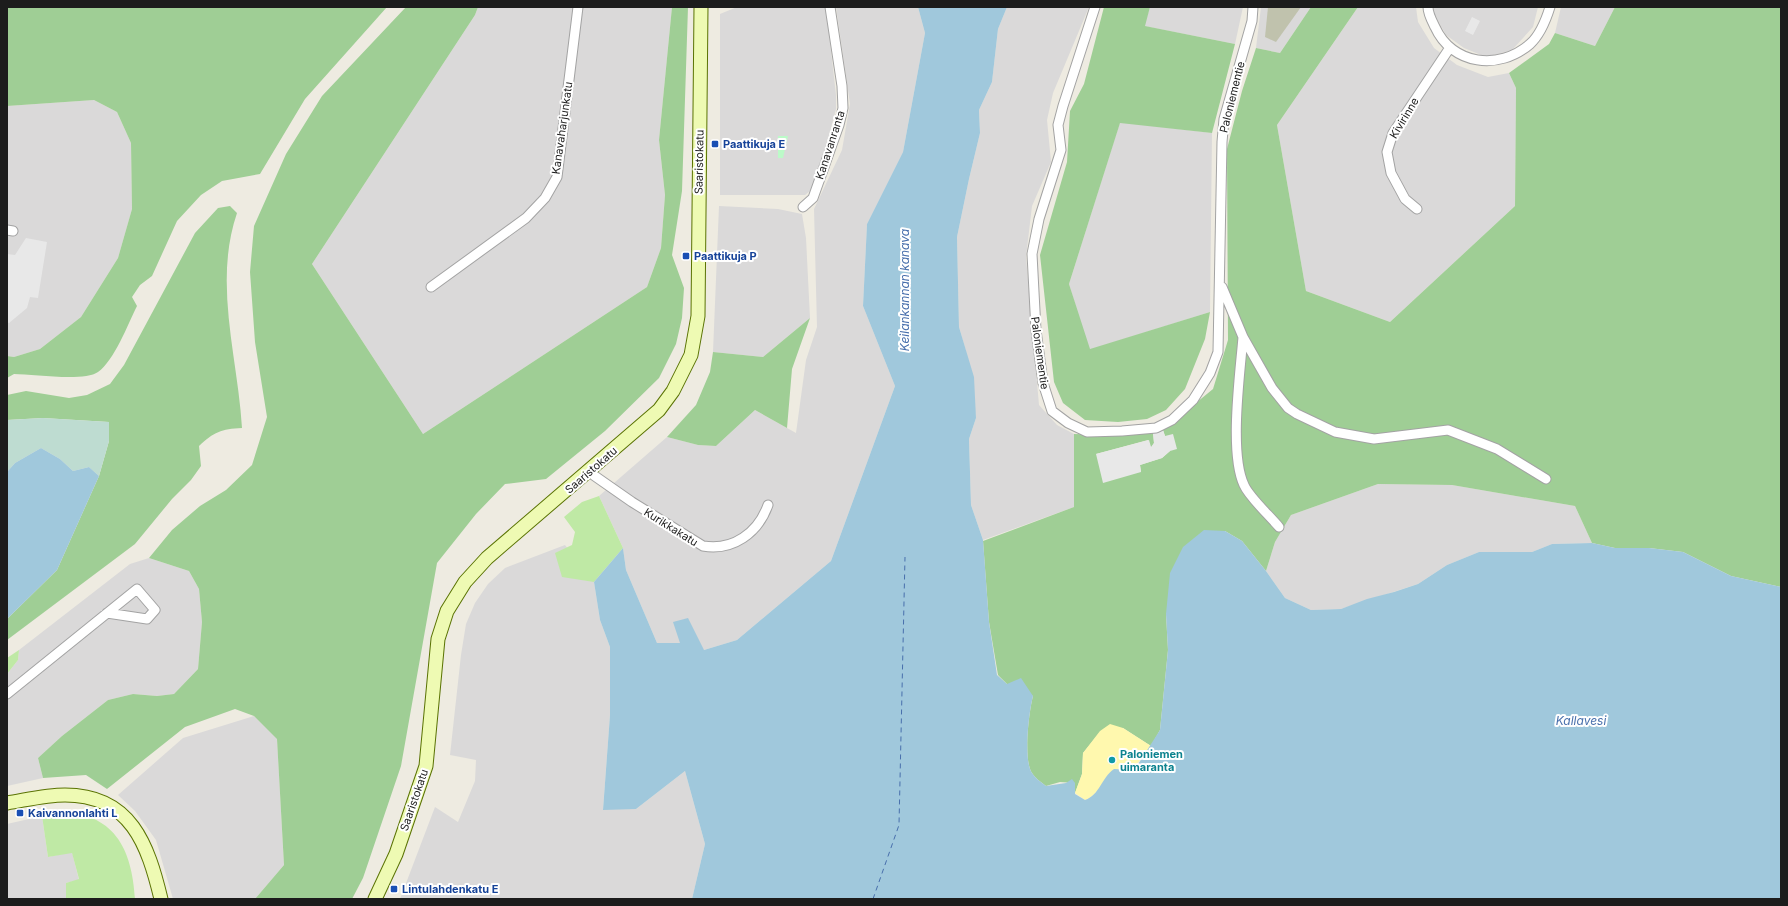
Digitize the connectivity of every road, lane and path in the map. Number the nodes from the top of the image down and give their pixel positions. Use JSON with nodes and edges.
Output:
{"nodes":[{"id":1,"x":578,"y":7,"type":"edge"},
{"id":2,"x":701,"y":7,"type":"edge"},
{"id":3,"x":830,"y":7,"type":"edge"},
{"id":4,"x":1095,"y":7,"type":"edge"},
{"id":5,"x":1253,"y":7,"type":"edge"},
{"id":6,"x":1428,"y":7,"type":"edge"},
{"id":7,"x":1550,"y":7,"type":"edge"},
{"id":8,"x":1449,"y":49,"type":"junction"},
{"id":9,"x":803,"y":208,"type":"dead end"},
{"id":10,"x":1417,"y":209,"type":"dead end"},
{"id":11,"x":1220,"y":284,"type":"junction"},
{"id":12,"x":431,"y":286,"type":"dead end"},
{"id":13,"x":1242,"y":337,"type":"junction"},
{"id":14,"x":589,"y":472,"type":"junction"},
{"id":15,"x":1546,"y":479,"type":"dead end"},
{"id":16,"x":768,"y":505,"type":"dead end"},
{"id":17,"x":1279,"y":527,"type":"dead end"},
{"id":18,"x":107,"y":613,"type":"junction"},
{"id":19,"x":7,"y":694,"type":"edge"},
{"id":20,"x":7,"y":803,"type":"edge"},
{"id":21,"x":160,"y":899,"type":"edge"},
{"id":22,"x":375,"y":899,"type":"edge"}],
"edges":[{"from":1,"to":12,"type":"street","name":"Kanavaharjunkatu"},
{"from":2,"to":14,"type":"main road","name":"Saaristokatu"},
{"from":3,"to":9,"type":"street","name":"Kanavanranta"},
{"from":4,"to":11,"type":"street","name":"Paloniementie"},
{"from":5,"to":11,"type":"street","name":"Paloniementie"},
{"from":6,"to":8,"type":"street"},
{"from":7,"to":8,"type":"street"},
{"from":8,"to":10,"type":"street","name":"Kivirinne"},
{"from":11,"to":13,"type":"street"},
{"from":13,"to":15,"type":"street"},
{"from":13,"to":17,"type":"street"},
{"from":14,"to":16,"type":"street","name":"Kurikkakatu"},
{"from":14,"to":22,"type":"main road","name":"Saaristokatu"},
{"from":18,"to":18,"type":"street"},
{"from":18,"to":19,"type":"street"},
{"from":20,"to":21,"type":"main road"}]}
